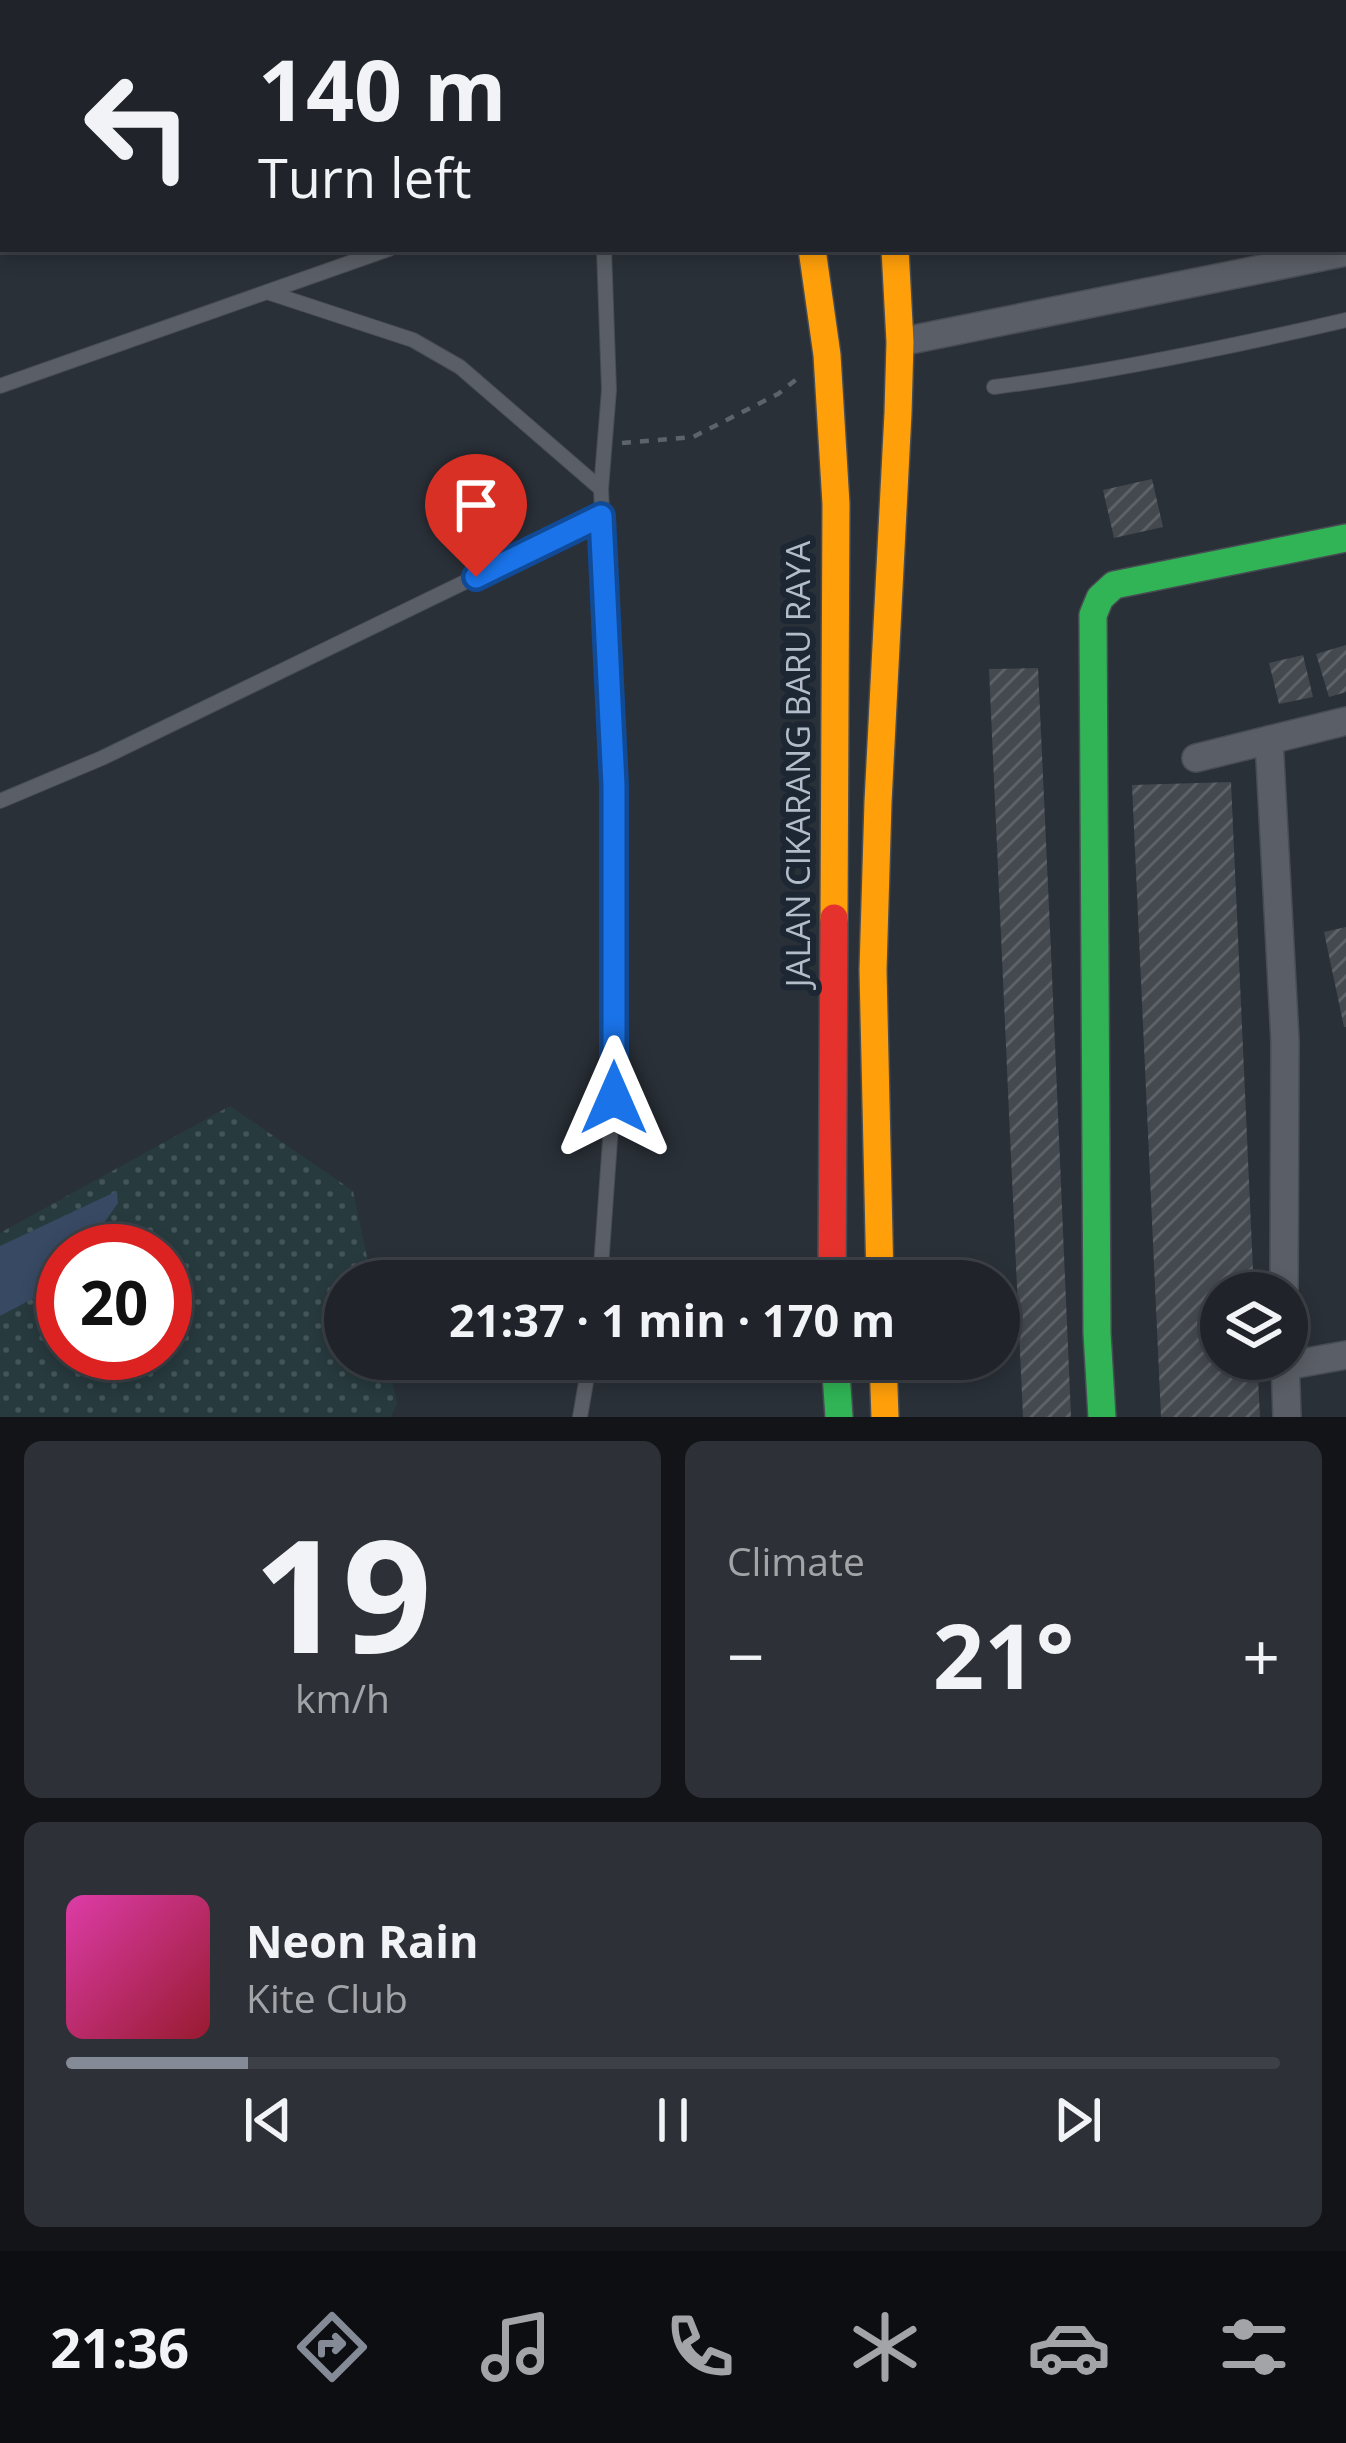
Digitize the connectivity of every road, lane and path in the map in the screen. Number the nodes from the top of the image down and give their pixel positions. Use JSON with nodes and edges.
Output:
{"nodes":[{"id":1,"x":380,"y":252,"type":"edge"},
{"id":2,"x":604,"y":252,"type":"edge"},
{"id":3,"x":812,"y":252,"type":"edge"},
{"id":4,"x":895,"y":252,"type":"edge"},
{"id":5,"x":1346,"y":253,"type":"edge"},
{"id":6,"x":267,"y":292,"type":"junction"},
{"id":7,"x":1346,"y":320,"type":"edge"},
{"id":8,"x":900,"y":342,"type":"junction"},
{"id":9,"x":0,"y":386,"type":"edge"},
{"id":10,"x":994,"y":387,"type":"dead end"},
{"id":11,"x":778,"y":394,"type":"dead end"},
{"id":12,"x":604,"y":444,"type":"junction"},
{"id":13,"x":601,"y":489,"type":"junction"},
{"id":14,"x":601,"y":516,"type":"junction"},
{"id":15,"x":1346,"y":538,"type":"edge"},
{"id":16,"x":1346,"y":721,"type":"edge"},
{"id":17,"x":1269,"y":740,"type":"junction"},
{"id":18,"x":1196,"y":758,"type":"dead end"},
{"id":19,"x":0,"y":801,"type":"edge"},
{"id":20,"x":602,"y":1260,"type":"edge"},
{"id":21,"x":832,"y":1260,"type":"edge"},
{"id":22,"x":880,"y":1260,"type":"edge"},
{"id":23,"x":1284,"y":1272,"type":"edge"},
{"id":24,"x":1346,"y":1355,"type":"edge"},
{"id":25,"x":1308,"y":1360,"type":"edge"},
{"id":26,"x":586,"y":1380,"type":"edge"},
{"id":27,"x":836,"y":1380,"type":"edge"},
{"id":28,"x":884,"y":1380,"type":"edge"},
{"id":29,"x":1286,"y":1380,"type":"edge"},
{"id":30,"x":580,"y":1417,"type":"edge"},
{"id":31,"x":839,"y":1417,"type":"edge"},
{"id":32,"x":885,"y":1417,"type":"edge"},
{"id":33,"x":1102,"y":1417,"type":"edge"},
{"id":34,"x":1287,"y":1417,"type":"edge"}],
"edges":[{"from":1,"to":6,"type":"lane"},
{"from":2,"to":12,"type":"lane"},
{"from":3,"to":21,"type":"main road","name":"JALAN CIKARANG BARU RAYA"},
{"from":4,"to":8,"type":"main road"},
{"from":5,"to":8,"type":"street"},
{"from":6,"to":9,"type":"lane"},
{"from":6,"to":13,"type":"lane"},
{"from":7,"to":10,"type":"lane"},
{"from":8,"to":22,"type":"main road"},
{"from":11,"to":12,"type":"path"},
{"from":12,"to":13,"type":"lane"},
{"from":13,"to":14,"type":"lane"},
{"from":14,"to":19,"type":"lane"},
{"from":14,"to":20,"type":"lane"},
{"from":15,"to":33,"type":"main road"},
{"from":16,"to":17,"type":"street"},
{"from":17,"to":18,"type":"street"},
{"from":17,"to":23,"type":"street"},
{"from":24,"to":25,"type":"street"},
{"from":26,"to":30,"type":"lane"},
{"from":27,"to":31,"type":"main road"},
{"from":28,"to":32,"type":"main road"},
{"from":29,"to":34,"type":"street"}]}
